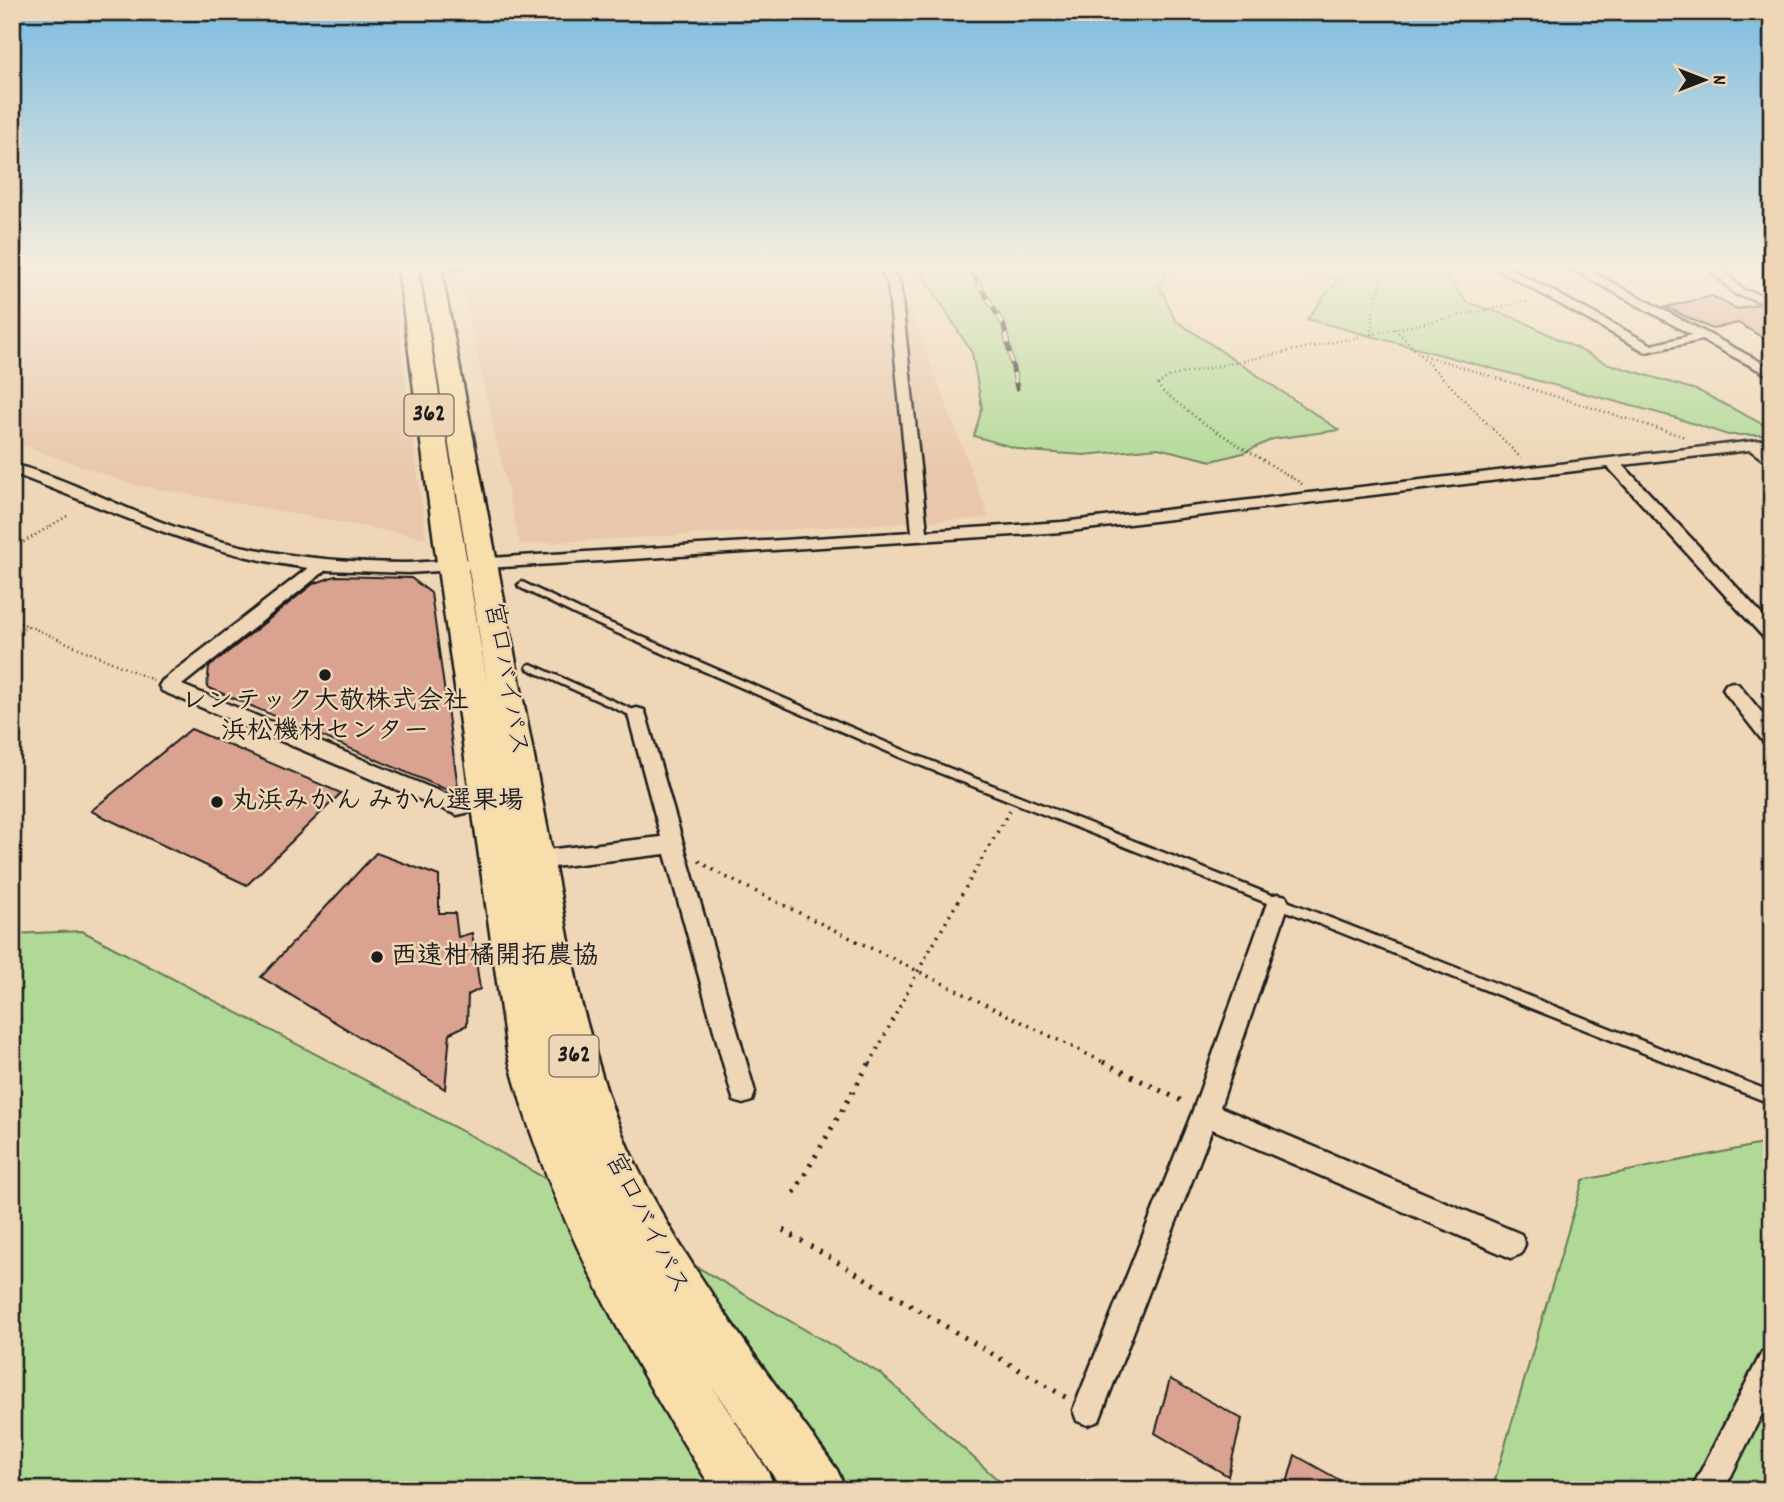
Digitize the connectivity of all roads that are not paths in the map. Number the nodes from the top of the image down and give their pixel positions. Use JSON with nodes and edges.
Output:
{"nodes":[{"id":1,"x":421,"y":334,"type":"edge"},
{"id":2,"x":439,"y":334,"type":"edge"},
{"id":3,"x":899,"y":334,"type":"edge"},
{"id":4,"x":1623,"y":334,"type":"edge"},
{"id":5,"x":1701,"y":334,"type":"edge"},
{"id":6,"x":1705,"y":336,"type":"junction"},
{"id":7,"x":1772,"y":373,"type":"edge"},
{"id":8,"x":1772,"y":443,"type":"edge"},
{"id":9,"x":1753,"y":445,"type":"junction"},
{"id":10,"x":1612,"y":461,"type":"junction"},
{"id":11,"x":1772,"y":462,"type":"edge"},
{"id":12,"x":12,"y":468,"type":"edge"},
{"id":13,"x":920,"y":536,"type":"junction"},
{"id":14,"x":322,"y":565,"type":"junction"},
{"id":15,"x":468,"y":565,"type":"junction"},
{"id":16,"x":522,"y":585,"type":"dead end"},
{"id":17,"x":1772,"y":636,"type":"edge"},
{"id":18,"x":531,"y":667,"type":"dead end"},
{"id":19,"x":1732,"y":689,"type":"dead end"},
{"id":20,"x":637,"y":715,"type":"joint"},
{"id":21,"x":1772,"y":739,"type":"edge"},
{"id":22,"x":490,"y":800,"type":"junction"},
{"id":23,"x":674,"y":844,"type":"junction"},
{"id":24,"x":537,"y":860,"type":"junction"},
{"id":25,"x":1278,"y":903,"type":"junction"},
{"id":26,"x":743,"y":1092,"type":"dead end"},
{"id":27,"x":1772,"y":1098,"type":"edge"},
{"id":28,"x":1206,"y":1113,"type":"junction"},
{"id":29,"x":1511,"y":1244,"type":"dead end"},
{"id":30,"x":1772,"y":1362,"type":"edge"},
{"id":31,"x":1088,"y":1410,"type":"road end"},
{"id":32,"x":747,"y":1490,"type":"edge"},
{"id":33,"x":817,"y":1490,"type":"edge"},
{"id":34,"x":1707,"y":1490,"type":"edge"}],
"edges":[{"from":1,"to":15,"type":"highway","name":"宮口バイパス","number":"362"},
{"from":2,"to":15,"type":"highway","name":"宮口バイパス","number":"362"},
{"from":3,"to":13,"type":"street"},
{"from":4,"to":6,"type":"street"},
{"from":5,"to":6,"type":"street"},
{"from":6,"to":7,"type":"street"},
{"from":8,"to":9,"type":"street"},
{"from":9,"to":10,"type":"street"},
{"from":9,"to":11,"type":"street"},
{"from":10,"to":13,"type":"street"},
{"from":10,"to":17,"type":"street"},
{"from":12,"to":14,"type":"street"},
{"from":13,"to":15,"type":"street"},
{"from":14,"to":15,"type":"street"},
{"from":14,"to":22,"type":"street"},
{"from":15,"to":22,"type":"highway","name":"宮口バイパス","number":"362"},
{"from":15,"to":24,"type":"highway","name":"宮口バイパス","number":"362"},
{"from":16,"to":25,"type":"lane"},
{"from":18,"to":20,"type":"lane"},
{"from":19,"to":21,"type":"street"},
{"from":20,"to":23,"type":"street"},
{"from":22,"to":32,"type":"highway","name":"宮口バイパス","number":"362"},
{"from":23,"to":24,"type":"street"},
{"from":23,"to":26,"type":"street"},
{"from":24,"to":33,"type":"highway","name":"宮口バイパス","number":"362"},
{"from":25,"to":27,"type":"lane"},
{"from":25,"to":28,"type":"street"},
{"from":28,"to":29,"type":"street"},
{"from":28,"to":31,"type":"street"},
{"from":30,"to":34,"type":"street"}]}
